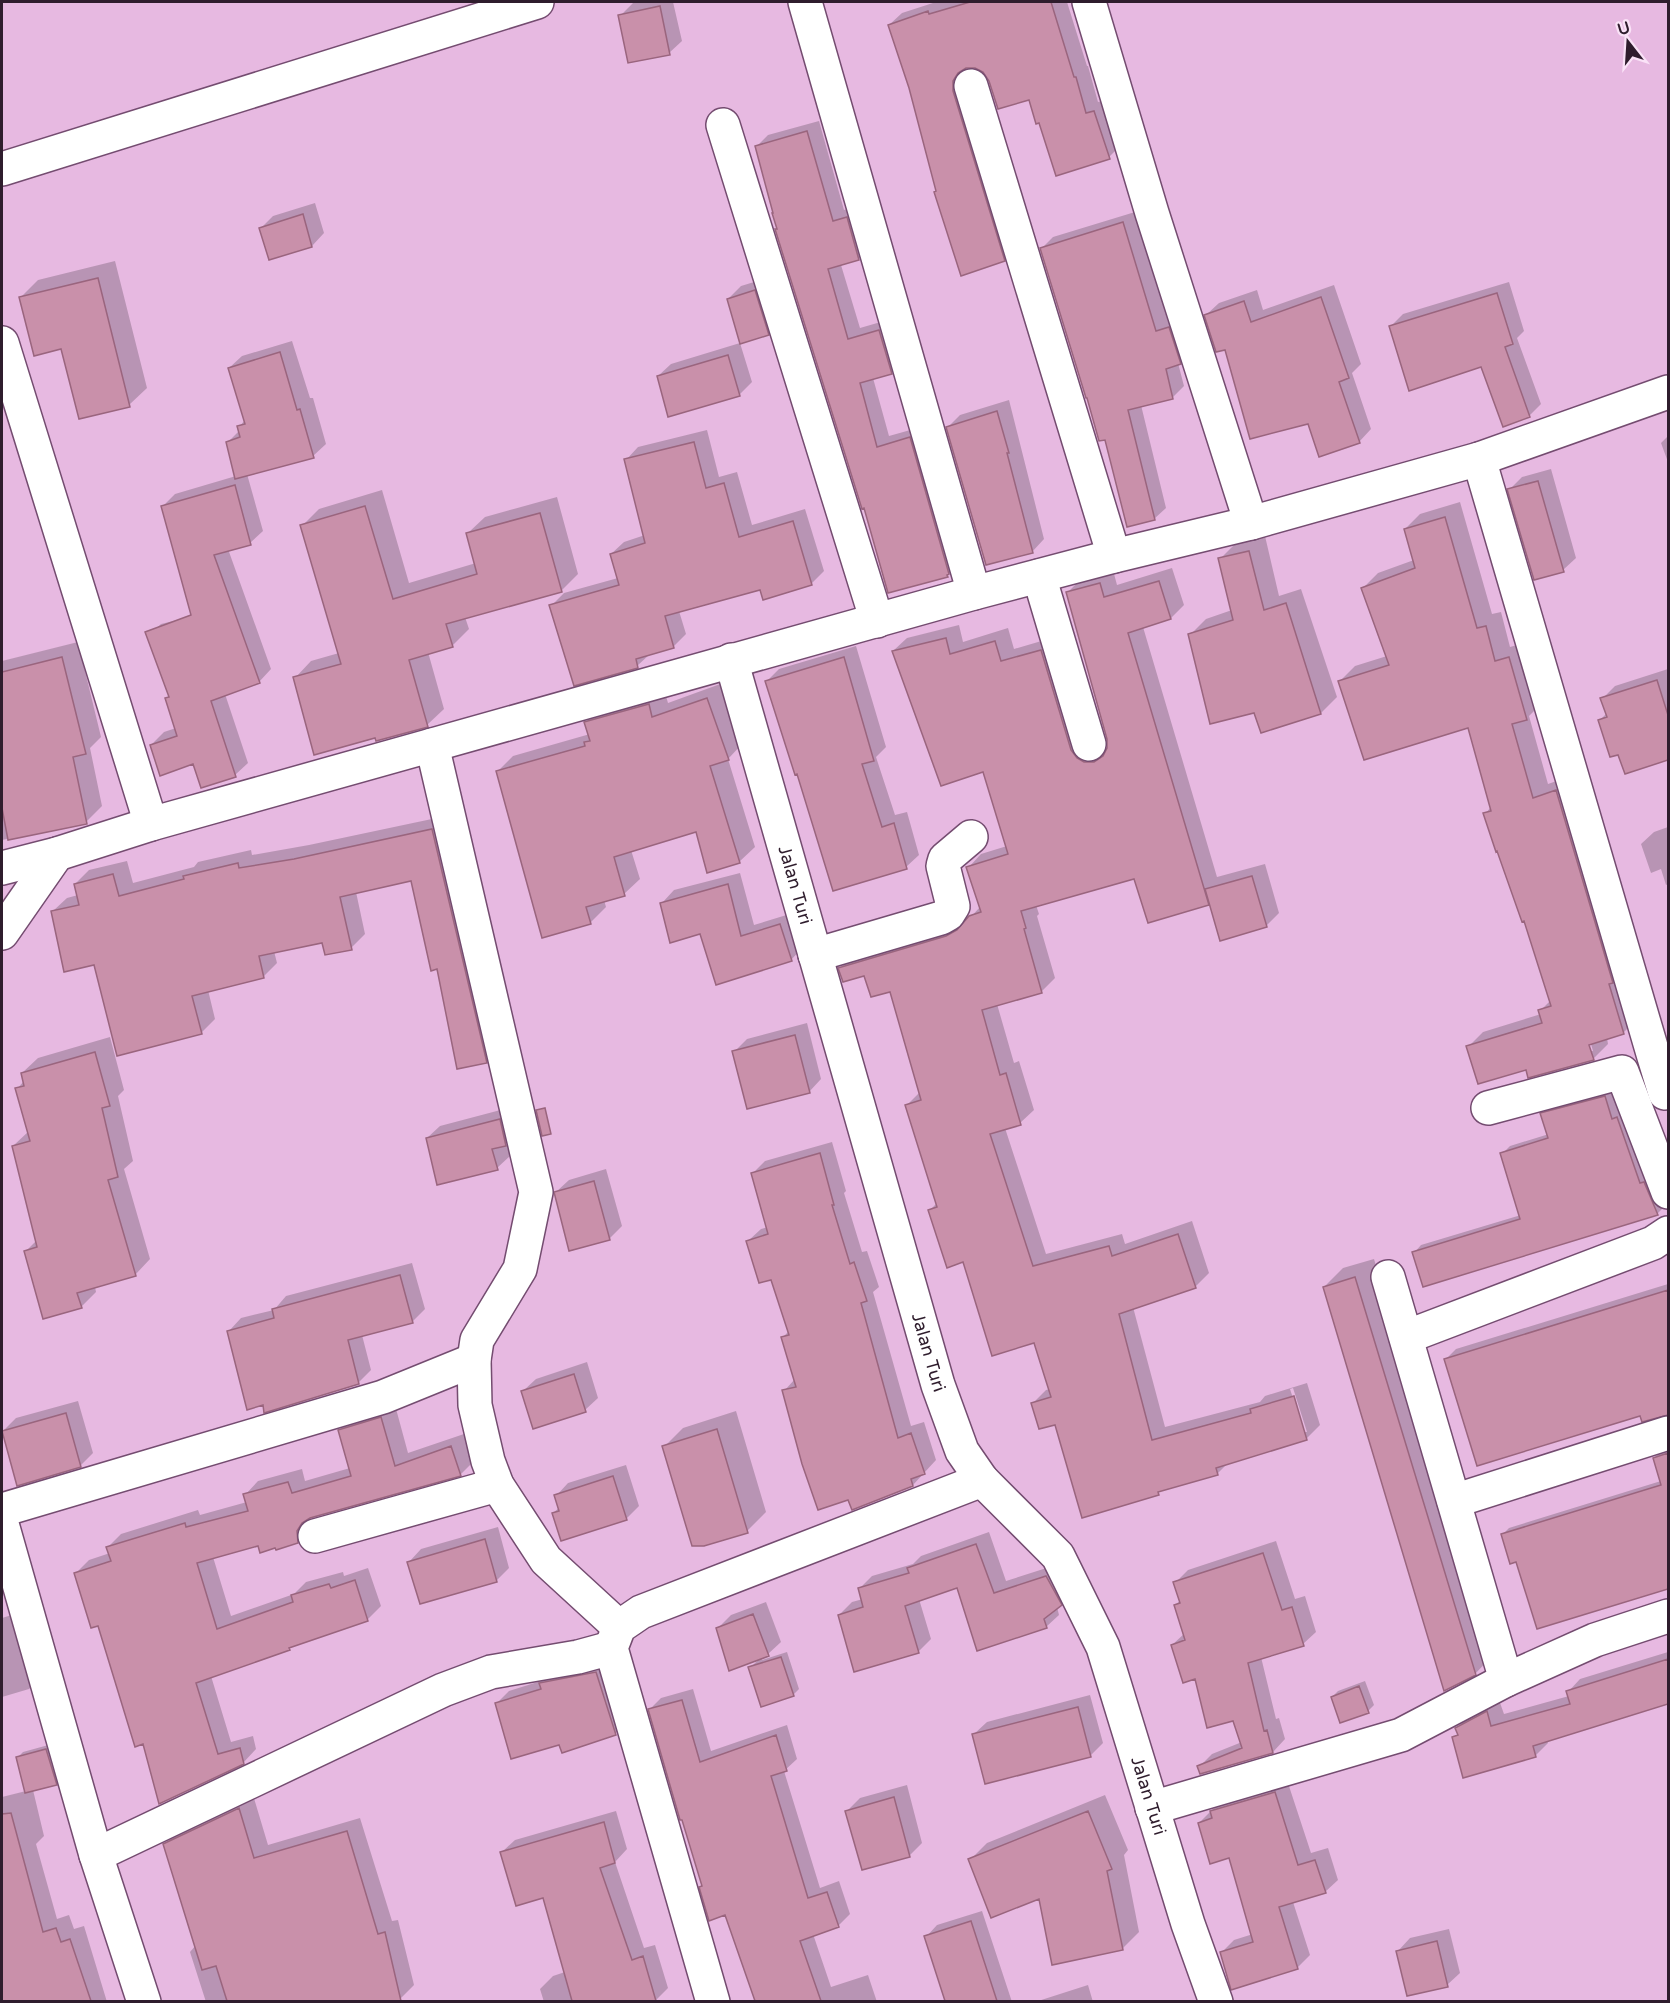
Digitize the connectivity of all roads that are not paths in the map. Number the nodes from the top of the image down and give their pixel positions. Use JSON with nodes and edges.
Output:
{"nodes":[{"id":1,"x":537,"y":2,"type":"edge"},
{"id":2,"x":805,"y":2,"type":"edge"},
{"id":3,"x":1089,"y":2,"type":"edge"},
{"id":4,"x":971,"y":86,"type":"dead end"},
{"id":5,"x":723,"y":125,"type":"dead end"},
{"id":6,"x":2,"y":169,"type":"edge"},
{"id":7,"x":2,"y":343,"type":"edge"},
{"id":8,"x":1668,"y":392,"type":"edge"},
{"id":9,"x":1479,"y":459,"type":"junction"},
{"id":10,"x":1251,"y":523,"type":"junction"},
{"id":11,"x":1114,"y":556,"type":"junction"},
{"id":12,"x":1039,"y":576,"type":"junction"},
{"id":13,"x":974,"y":593,"type":"junction"},
{"id":14,"x":877,"y":621,"type":"junction"},
{"id":15,"x":731,"y":660,"type":"junction"},
{"id":16,"x":1089,"y":744,"type":"dead end"},
{"id":17,"x":432,"y":745,"type":"junction"},
{"id":18,"x":150,"y":824,"type":"junction"},
{"id":19,"x":971,"y":837,"type":"dead end"},
{"id":20,"x":57,"y":854,"type":"junction"},
{"id":21,"x":2,"y":868,"type":"edge"},
{"id":22,"x":2,"y":933,"type":"edge"},
{"id":23,"x":815,"y":955,"type":"junction"},
{"id":24,"x":1654,"y":1057,"type":"junction"},
{"id":25,"x":1622,"y":1071,"type":"junction"},
{"id":26,"x":1667,"y":1096,"type":"edge"},
{"id":27,"x":1488,"y":1108,"type":"dead end"},
{"id":28,"x":1668,"y":1192,"type":"edge"},
{"id":29,"x":1668,"y":1233,"type":"edge"},
{"id":30,"x":1388,"y":1277,"type":"dead end"},
{"id":31,"x":1406,"y":1337,"type":"junction"},
{"id":32,"x":474,"y":1360,"type":"junction"},
{"id":33,"x":1668,"y":1433,"type":"edge"},
{"id":34,"x":982,"y":1480,"type":"junction"},
{"id":35,"x":497,"y":1485,"type":"junction"},
{"id":36,"x":1454,"y":1501,"type":"junction"},
{"id":37,"x":2,"y":1510,"type":"edge"},
{"id":38,"x":2,"y":1524,"type":"edge"},
{"id":39,"x":315,"y":1536,"type":"dead end"},
{"id":40,"x":1668,"y":1616,"type":"edge"},
{"id":41,"x":615,"y":1637,"type":"junction"},
{"id":42,"x":1506,"y":1680,"type":"junction"},
{"id":43,"x":1152,"y":1808,"type":"junction"},
{"id":44,"x":96,"y":1855,"type":"junction"},
{"id":45,"x":144,"y":2001,"type":"edge"},
{"id":46,"x":713,"y":2001,"type":"edge"},
{"id":47,"x":1216,"y":2001,"type":"edge"}],
"edges":[{"from":1,"to":6,"type":"street"},
{"from":2,"to":13,"type":"street"},
{"from":3,"to":10,"type":"street"},
{"from":4,"to":11,"type":"street"},
{"from":5,"to":14,"type":"street"},
{"from":7,"to":18,"type":"street"},
{"from":8,"to":9,"type":"street"},
{"from":9,"to":10,"type":"street"},
{"from":9,"to":24,"type":"street"},
{"from":10,"to":11,"type":"street"},
{"from":11,"to":12,"type":"street"},
{"from":12,"to":13,"type":"street"},
{"from":12,"to":16,"type":"street"},
{"from":13,"to":14,"type":"street"},
{"from":14,"to":15,"type":"street"},
{"from":15,"to":17,"type":"street"},
{"from":15,"to":23,"type":"street","name":"Jalan Turi"},
{"from":17,"to":18,"type":"street"},
{"from":17,"to":32,"type":"street"},
{"from":18,"to":20,"type":"street"},
{"from":19,"to":23,"type":"street"},
{"from":20,"to":21,"type":"street"},
{"from":20,"to":22,"type":"street"},
{"from":23,"to":34,"type":"street","name":"Jalan Turi"},
{"from":24,"to":25,"type":"street"},
{"from":24,"to":26,"type":"street"},
{"from":25,"to":27,"type":"street"},
{"from":25,"to":28,"type":"street"},
{"from":29,"to":31,"type":"street"},
{"from":30,"to":31,"type":"street"},
{"from":31,"to":36,"type":"street"},
{"from":32,"to":35,"type":"street"},
{"from":32,"to":37,"type":"street"},
{"from":33,"to":36,"type":"street"},
{"from":34,"to":41,"type":"street"},
{"from":34,"to":43,"type":"street","name":"Jalan Turi"},
{"from":35,"to":39,"type":"street"},
{"from":35,"to":41,"type":"street"},
{"from":36,"to":42,"type":"street"},
{"from":38,"to":44,"type":"street"},
{"from":40,"to":42,"type":"street"},
{"from":41,"to":44,"type":"street"},
{"from":41,"to":46,"type":"street"},
{"from":42,"to":43,"type":"street"},
{"from":43,"to":47,"type":"street","name":"Jalan Turi"},
{"from":44,"to":45,"type":"street"}]}
